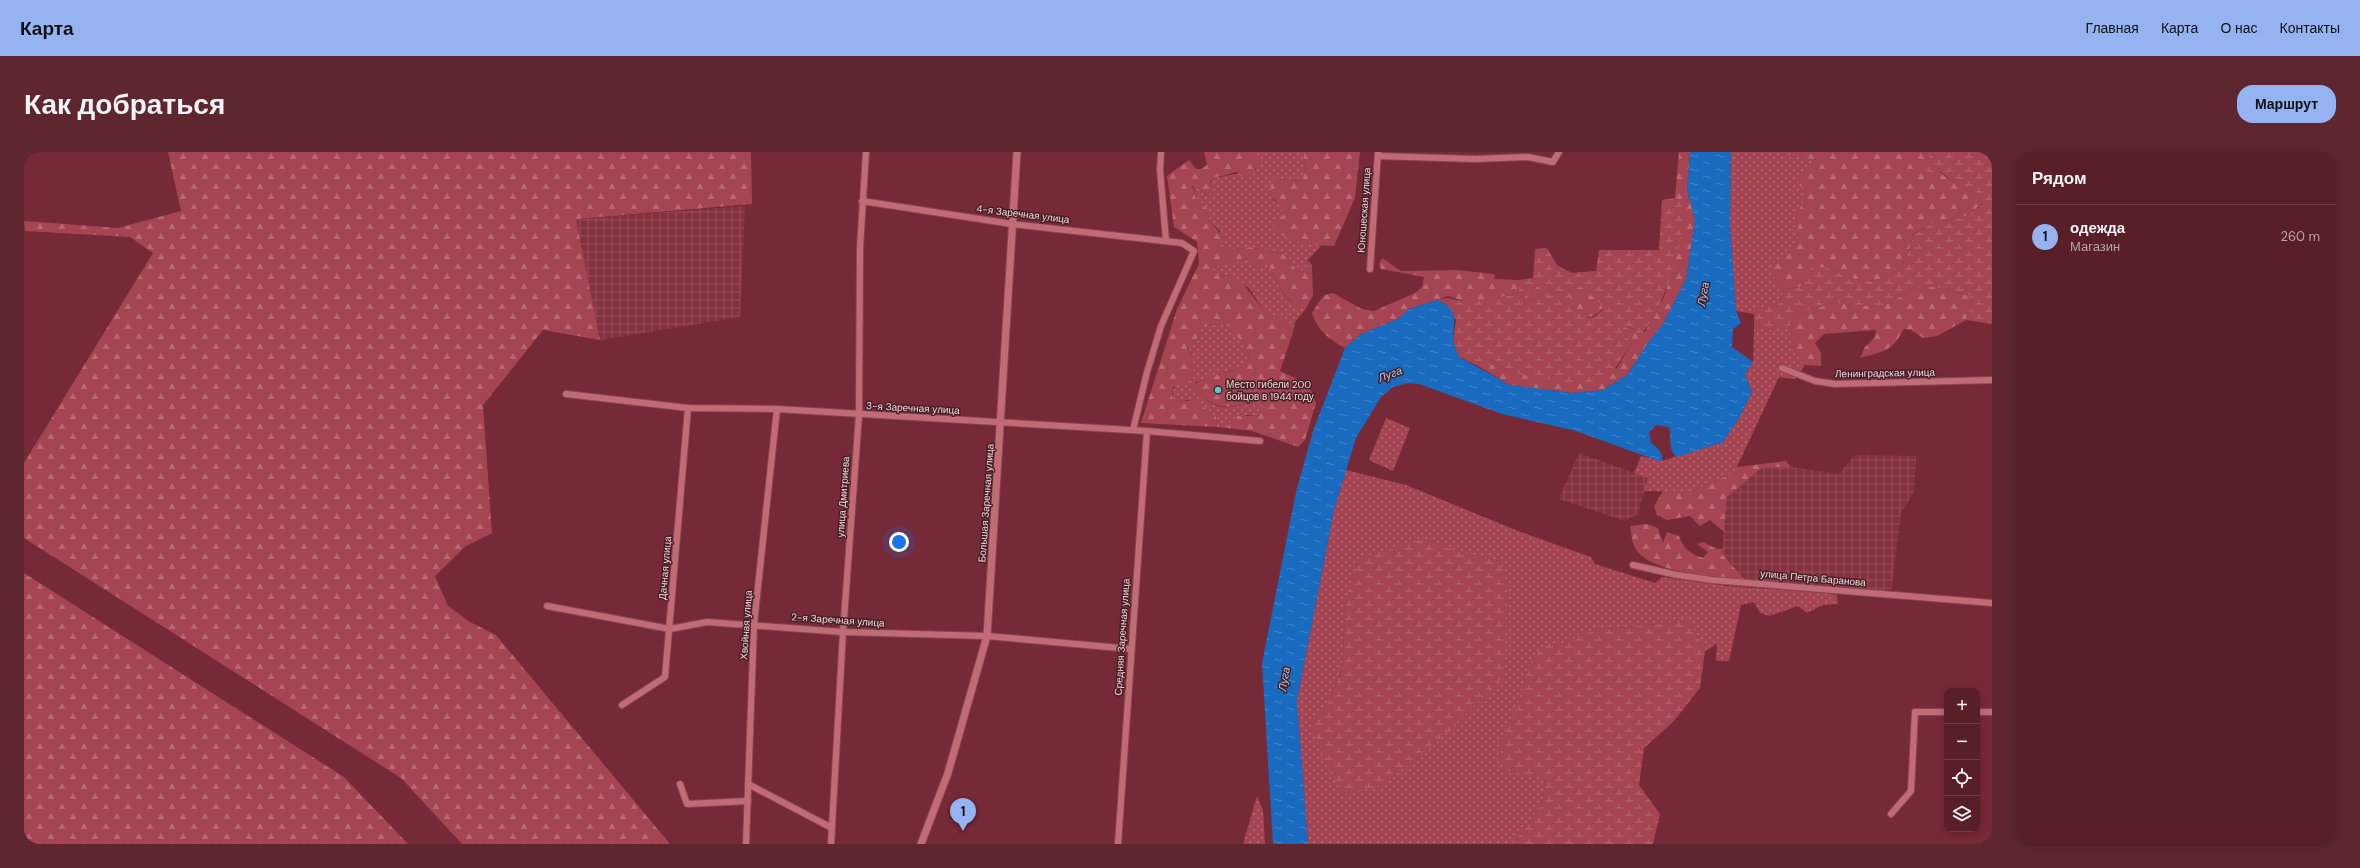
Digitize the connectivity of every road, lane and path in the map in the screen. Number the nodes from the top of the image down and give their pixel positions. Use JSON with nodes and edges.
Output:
{"nodes":[{"id":1,"x":866,"y":152,"type":"edge"},
{"id":2,"x":1017,"y":152,"type":"edge"},
{"id":3,"x":1161,"y":152,"type":"edge"},
{"id":4,"x":1559,"y":152,"type":"edge"},
{"id":5,"x":1378,"y":154,"type":"edge"},
{"id":6,"x":862,"y":202,"type":"junction"},
{"id":7,"x":1012,"y":224,"type":"junction"},
{"id":8,"x":1166,"y":241,"type":"junction"},
{"id":9,"x":1370,"y":269,"type":"dead end"},
{"id":10,"x":1782,"y":368,"type":"dead end"},
{"id":11,"x":1992,"y":380,"type":"edge"},
{"id":12,"x":566,"y":394,"type":"dead end"},
{"id":13,"x":688,"y":408,"type":"junction"},
{"id":14,"x":777,"y":409,"type":"junction"},
{"id":15,"x":859,"y":415,"type":"junction"},
{"id":16,"x":1002,"y":422,"type":"junction"},
{"id":17,"x":1133,"y":430,"type":"junction"},
{"id":18,"x":1147,"y":431,"type":"junction"},
{"id":19,"x":1260,"y":441,"type":"dead end"},
{"id":20,"x":1633,"y":565,"type":"dead end"},
{"id":21,"x":1992,"y":603,"type":"edge"},
{"id":22,"x":547,"y":606,"type":"dead end"},
{"id":23,"x":754,"y":624,"type":"junction"},
{"id":24,"x":670,"y":629,"type":"junction"},
{"id":25,"x":843,"y":632,"type":"junction"},
{"id":26,"x":987,"y":636,"type":"junction"},
{"id":27,"x":1131,"y":648,"type":"junction"},
{"id":28,"x":622,"y":704,"type":"dead end"},
{"id":29,"x":1944,"y":712,"type":"edge"},
{"id":30,"x":1980,"y":712,"type":"edge"},
{"id":31,"x":1992,"y":712,"type":"edge"},
{"id":32,"x":680,"y":784,"type":"dead end"},
{"id":33,"x":748,"y":784,"type":"junction"},
{"id":34,"x":748,"y":801,"type":"junction"},
{"id":35,"x":1891,"y":814,"type":"dead end"},
{"id":36,"x":832,"y":828,"type":"junction"},
{"id":37,"x":746,"y":844,"type":"edge"},
{"id":38,"x":831,"y":844,"type":"edge"},
{"id":39,"x":920,"y":844,"type":"edge"},
{"id":40,"x":1118,"y":844,"type":"edge"}],
"edges":[{"from":1,"to":6,"type":"street","name":"улица Дмитриева"},
{"from":2,"to":7,"type":"street","name":"Большая Заречная улица"},
{"from":3,"to":8,"type":"street"},
{"from":4,"to":5,"type":"street"},
{"from":5,"to":9,"type":"street","name":"Юношеская улица"},
{"from":6,"to":7,"type":"street","name":"4-я Заречная улица"},
{"from":6,"to":15,"type":"street","name":"улица Дмитриева"},
{"from":7,"to":8,"type":"street","name":"4-я Заречная улица"},
{"from":7,"to":16,"type":"street","name":"Большая Заречная улица"},
{"from":8,"to":17,"type":"street","name":"4-я Заречная улица"},
{"from":10,"to":11,"type":"street","name":"Ленинградская улица"},
{"from":12,"to":13,"type":"street","name":"3-я Заречная улица"},
{"from":13,"to":14,"type":"street","name":"3-я Заречная улица"},
{"from":13,"to":24,"type":"street","name":"Дачная улица"},
{"from":14,"to":15,"type":"street","name":"3-я Заречная улица"},
{"from":14,"to":23,"type":"street","name":"Хвойная улица"},
{"from":15,"to":16,"type":"street","name":"3-я Заречная улица"},
{"from":15,"to":25,"type":"street","name":"улица Дмитриева"},
{"from":16,"to":17,"type":"street","name":"3-я Заречная улица"},
{"from":16,"to":26,"type":"street","name":"Большая Заречная улица"},
{"from":17,"to":18,"type":"street","name":"3-я Заречная улица"},
{"from":18,"to":19,"type":"street","name":"3-я Заречная улица"},
{"from":18,"to":27,"type":"street","name":"Средняя Заречная улица"},
{"from":20,"to":21,"type":"street","name":"улица Петра Баранова"},
{"from":22,"to":24,"type":"street","name":"2-я Заречная улица"},
{"from":23,"to":24,"type":"street","name":"2-я Заречная улица"},
{"from":23,"to":25,"type":"street","name":"2-я Заречная улица"},
{"from":23,"to":33,"type":"street","name":"Хвойная улица"},
{"from":24,"to":28,"type":"street","name":"Дачная улица"},
{"from":25,"to":26,"type":"street","name":"2-я Заречная улица"},
{"from":25,"to":36,"type":"street","name":"улица Дмитриева"},
{"from":26,"to":27,"type":"street","name":"2-я Заречная улица"},
{"from":26,"to":39,"type":"street","name":"Большая Заречная улица"},
{"from":27,"to":40,"type":"street","name":"Средняя Заречная улица"},
{"from":29,"to":35,"type":"street"},
{"from":30,"to":31,"type":"street"},
{"from":32,"to":34,"type":"street"},
{"from":33,"to":34,"type":"street","name":"Хвойная улица"},
{"from":33,"to":36,"type":"street"},
{"from":34,"to":37,"type":"street","name":"Хвойная улица"},
{"from":36,"to":38,"type":"street","name":"улица Дмитриева"}]}
